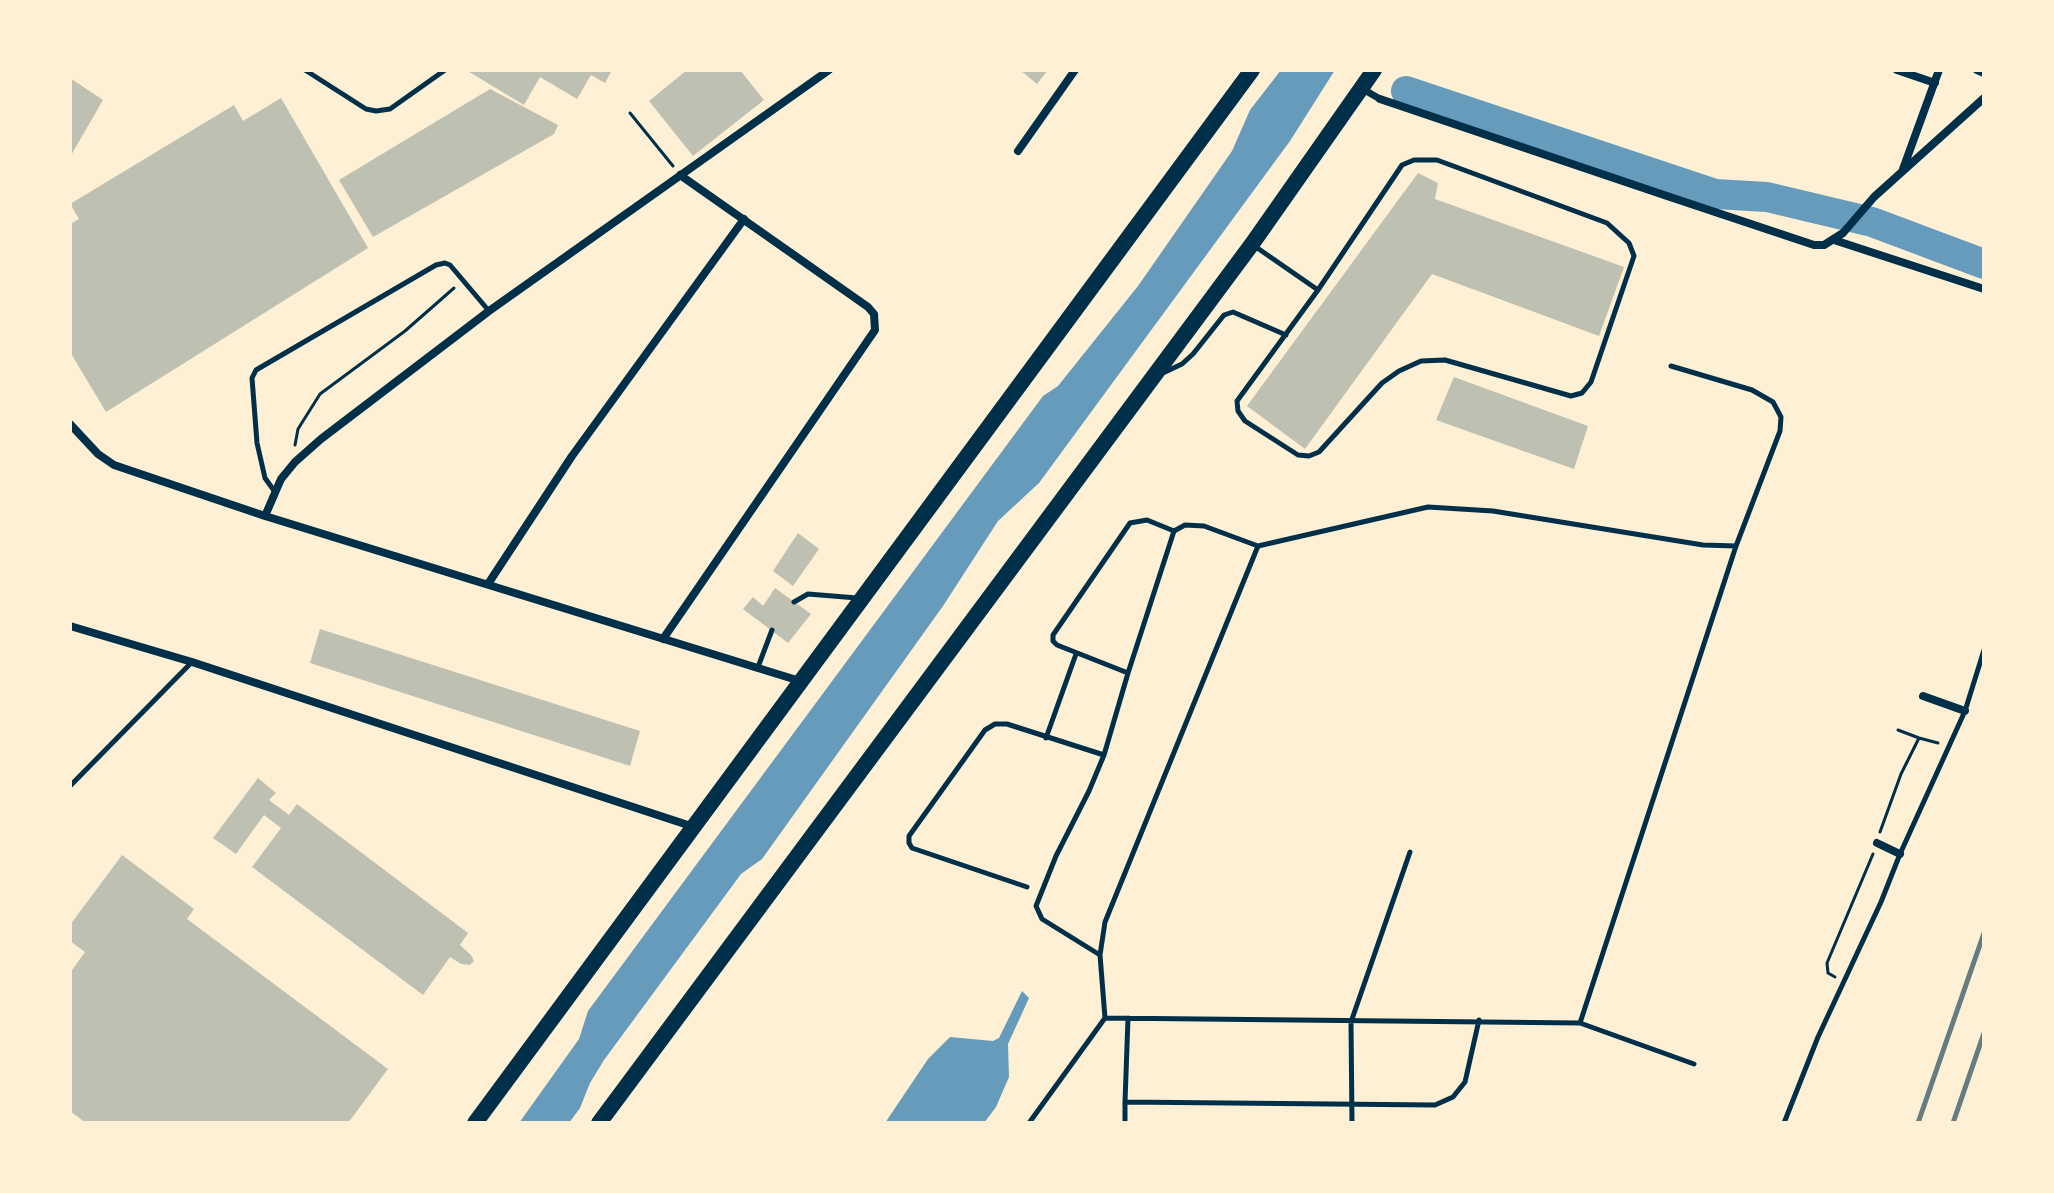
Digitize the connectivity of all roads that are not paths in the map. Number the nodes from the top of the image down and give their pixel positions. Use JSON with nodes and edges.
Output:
{"nodes":[{"id":1,"x":305,"y":70,"type":"edge"},
{"id":2,"x":445,"y":70,"type":"edge"},
{"id":3,"x":829,"y":70,"type":"edge"},
{"id":4,"x":1075,"y":70,"type":"edge"},
{"id":5,"x":1252,"y":70,"type":"edge"},
{"id":6,"x":1374,"y":70,"type":"edge"},
{"id":7,"x":1897,"y":70,"type":"edge"},
{"id":8,"x":1939,"y":70,"type":"edge"},
{"id":9,"x":1977,"y":70,"type":"edge"},
{"id":10,"x":1984,"y":73,"type":"edge"},
{"id":11,"x":1935,"y":83,"type":"junction"},
{"id":12,"x":1361,"y":87,"type":"junction"},
{"id":13,"x":1984,"y":98,"type":"edge"},
{"id":14,"x":1380,"y":99,"type":"joint"},
{"id":15,"x":1018,"y":151,"type":"dead end"},
{"id":16,"x":1903,"y":170,"type":"junction"},
{"id":17,"x":680,"y":175,"type":"junction"},
{"id":18,"x":744,"y":219,"type":"junction"},
{"id":19,"x":1834,"y":240,"type":"junction"},
{"id":20,"x":1252,"y":244,"type":"junction"},
{"id":21,"x":1984,"y":289,"type":"edge"},
{"id":22,"x":1318,"y":290,"type":"junction"},
{"id":23,"x":489,"y":311,"type":"junction"},
{"id":24,"x":1286,"y":335,"type":"junction"},
{"id":25,"x":1671,"y":366,"type":"dead end"},
{"id":26,"x":1154,"y":377,"type":"junction"},
{"id":27,"x":70,"y":424,"type":"edge"},
{"id":28,"x":275,"y":492,"type":"junction"},
{"id":29,"x":265,"y":516,"type":"junction"},
{"id":30,"x":1174,"y":531,"type":"junction"},
{"id":31,"x":1258,"y":546,"type":"junction"},
{"id":32,"x":1736,"y":546,"type":"junction"},
{"id":33,"x":488,"y":584,"type":"junction"},
{"id":34,"x":862,"y":598,"type":"junction"},
{"id":35,"x":794,"y":602,"type":"dead end"},
{"id":36,"x":70,"y":626,"type":"edge"},
{"id":37,"x":772,"y":630,"type":"dead end"},
{"id":38,"x":663,"y":639,"type":"junction"},
{"id":39,"x":1984,"y":650,"type":"edge"},
{"id":40,"x":1076,"y":654,"type":"junction"},
{"id":41,"x":192,"y":662,"type":"junction"},
{"id":42,"x":758,"y":668,"type":"junction"},
{"id":43,"x":1128,"y":673,"type":"junction"},
{"id":44,"x":800,"y":682,"type":"junction"},
{"id":45,"x":1923,"y":696,"type":"dead end"},
{"id":46,"x":1965,"y":711,"type":"junction"},
{"id":47,"x":1046,"y":738,"type":"junction"},
{"id":48,"x":1104,"y":755,"type":"junction"},
{"id":49,"x":70,"y":786,"type":"edge"},
{"id":50,"x":695,"y":827,"type":"junction"},
{"id":51,"x":1877,"y":843,"type":"dead end"},
{"id":52,"x":1410,"y":852,"type":"dead end"},
{"id":53,"x":1900,"y":854,"type":"junction"},
{"id":54,"x":1027,"y":887,"type":"dead end"},
{"id":55,"x":1100,"y":955,"type":"junction"},
{"id":56,"x":1105,"y":1018,"type":"junction"},
{"id":57,"x":1128,"y":1018,"type":"junction"},
{"id":58,"x":1479,"y":1020,"type":"junction"},
{"id":59,"x":1351,"y":1022,"type":"junction"},
{"id":60,"x":1580,"y":1023,"type":"junction"},
{"id":61,"x":1694,"y":1064,"type":"dead end"},
{"id":62,"x":1125,"y":1102,"type":"junction"},
{"id":63,"x":1352,"y":1104,"type":"junction"},
{"id":64,"x":475,"y":1123,"type":"edge"},
{"id":65,"x":599,"y":1123,"type":"edge"},
{"id":66,"x":1029,"y":1123,"type":"edge"},
{"id":67,"x":1125,"y":1123,"type":"edge"},
{"id":68,"x":1352,"y":1123,"type":"edge"},
{"id":69,"x":1784,"y":1123,"type":"edge"}],
"edges":[{"from":1,"to":2,"type":"lane"},
{"from":3,"to":17,"type":"street"},
{"from":4,"to":15,"type":"street"},
{"from":5,"to":34,"type":"highway"},
{"from":6,"to":12,"type":"highway"},
{"from":7,"to":11,"type":"street"},
{"from":8,"to":11,"type":"street"},
{"from":9,"to":10,"type":"street"},
{"from":11,"to":16,"type":"street"},
{"from":12,"to":14,"type":"street"},
{"from":12,"to":20,"type":"highway"},
{"from":13,"to":16,"type":"street"},
{"from":14,"to":19,"type":"street"},
{"from":16,"to":19,"type":"street"},
{"from":17,"to":18,"type":"street"},
{"from":17,"to":23,"type":"street"},
{"from":18,"to":33,"type":"street"},
{"from":18,"to":38,"type":"street"},
{"from":19,"to":21,"type":"street"},
{"from":20,"to":22,"type":"lane"},
{"from":20,"to":26,"type":"highway"},
{"from":22,"to":24,"type":"lane"},
{"from":22,"to":24,"type":"lane"},
{"from":23,"to":28,"type":"street"},
{"from":23,"to":28,"type":"lane"},
{"from":24,"to":26,"type":"lane"},
{"from":25,"to":32,"type":"lane"},
{"from":26,"to":65,"type":"highway"},
{"from":27,"to":29,"type":"street"},
{"from":28,"to":29,"type":"street"},
{"from":29,"to":33,"type":"street"},
{"from":30,"to":31,"type":"lane"},
{"from":30,"to":40,"type":"lane"},
{"from":30,"to":43,"type":"lane"},
{"from":31,"to":32,"type":"lane"},
{"from":31,"to":55,"type":"lane"},
{"from":32,"to":60,"type":"lane"},
{"from":33,"to":38,"type":"street"},
{"from":34,"to":35,"type":"lane"},
{"from":34,"to":44,"type":"highway"},
{"from":36,"to":41,"type":"street"},
{"from":37,"to":42,"type":"lane"},
{"from":38,"to":42,"type":"street"},
{"from":39,"to":46,"type":"lane"},
{"from":40,"to":43,"type":"lane"},
{"from":40,"to":47,"type":"lane"},
{"from":41,"to":49,"type":"lane"},
{"from":41,"to":50,"type":"street"},
{"from":42,"to":44,"type":"street"},
{"from":43,"to":48,"type":"lane"},
{"from":44,"to":50,"type":"highway"},
{"from":45,"to":46,"type":"street"},
{"from":46,"to":53,"type":"lane"},
{"from":47,"to":48,"type":"lane"},
{"from":47,"to":54,"type":"lane"},
{"from":48,"to":55,"type":"lane"},
{"from":50,"to":64,"type":"highway"},
{"from":51,"to":53,"type":"street"},
{"from":52,"to":59,"type":"lane"},
{"from":53,"to":69,"type":"lane"},
{"from":55,"to":56,"type":"lane"},
{"from":56,"to":57,"type":"lane"},
{"from":56,"to":66,"type":"lane"},
{"from":57,"to":59,"type":"lane"},
{"from":57,"to":62,"type":"lane"},
{"from":58,"to":59,"type":"lane"},
{"from":58,"to":60,"type":"lane"},
{"from":58,"to":63,"type":"lane"},
{"from":59,"to":63,"type":"lane"},
{"from":60,"to":61,"type":"lane"},
{"from":62,"to":63,"type":"lane"},
{"from":62,"to":67,"type":"lane"},
{"from":63,"to":68,"type":"lane"}]}
